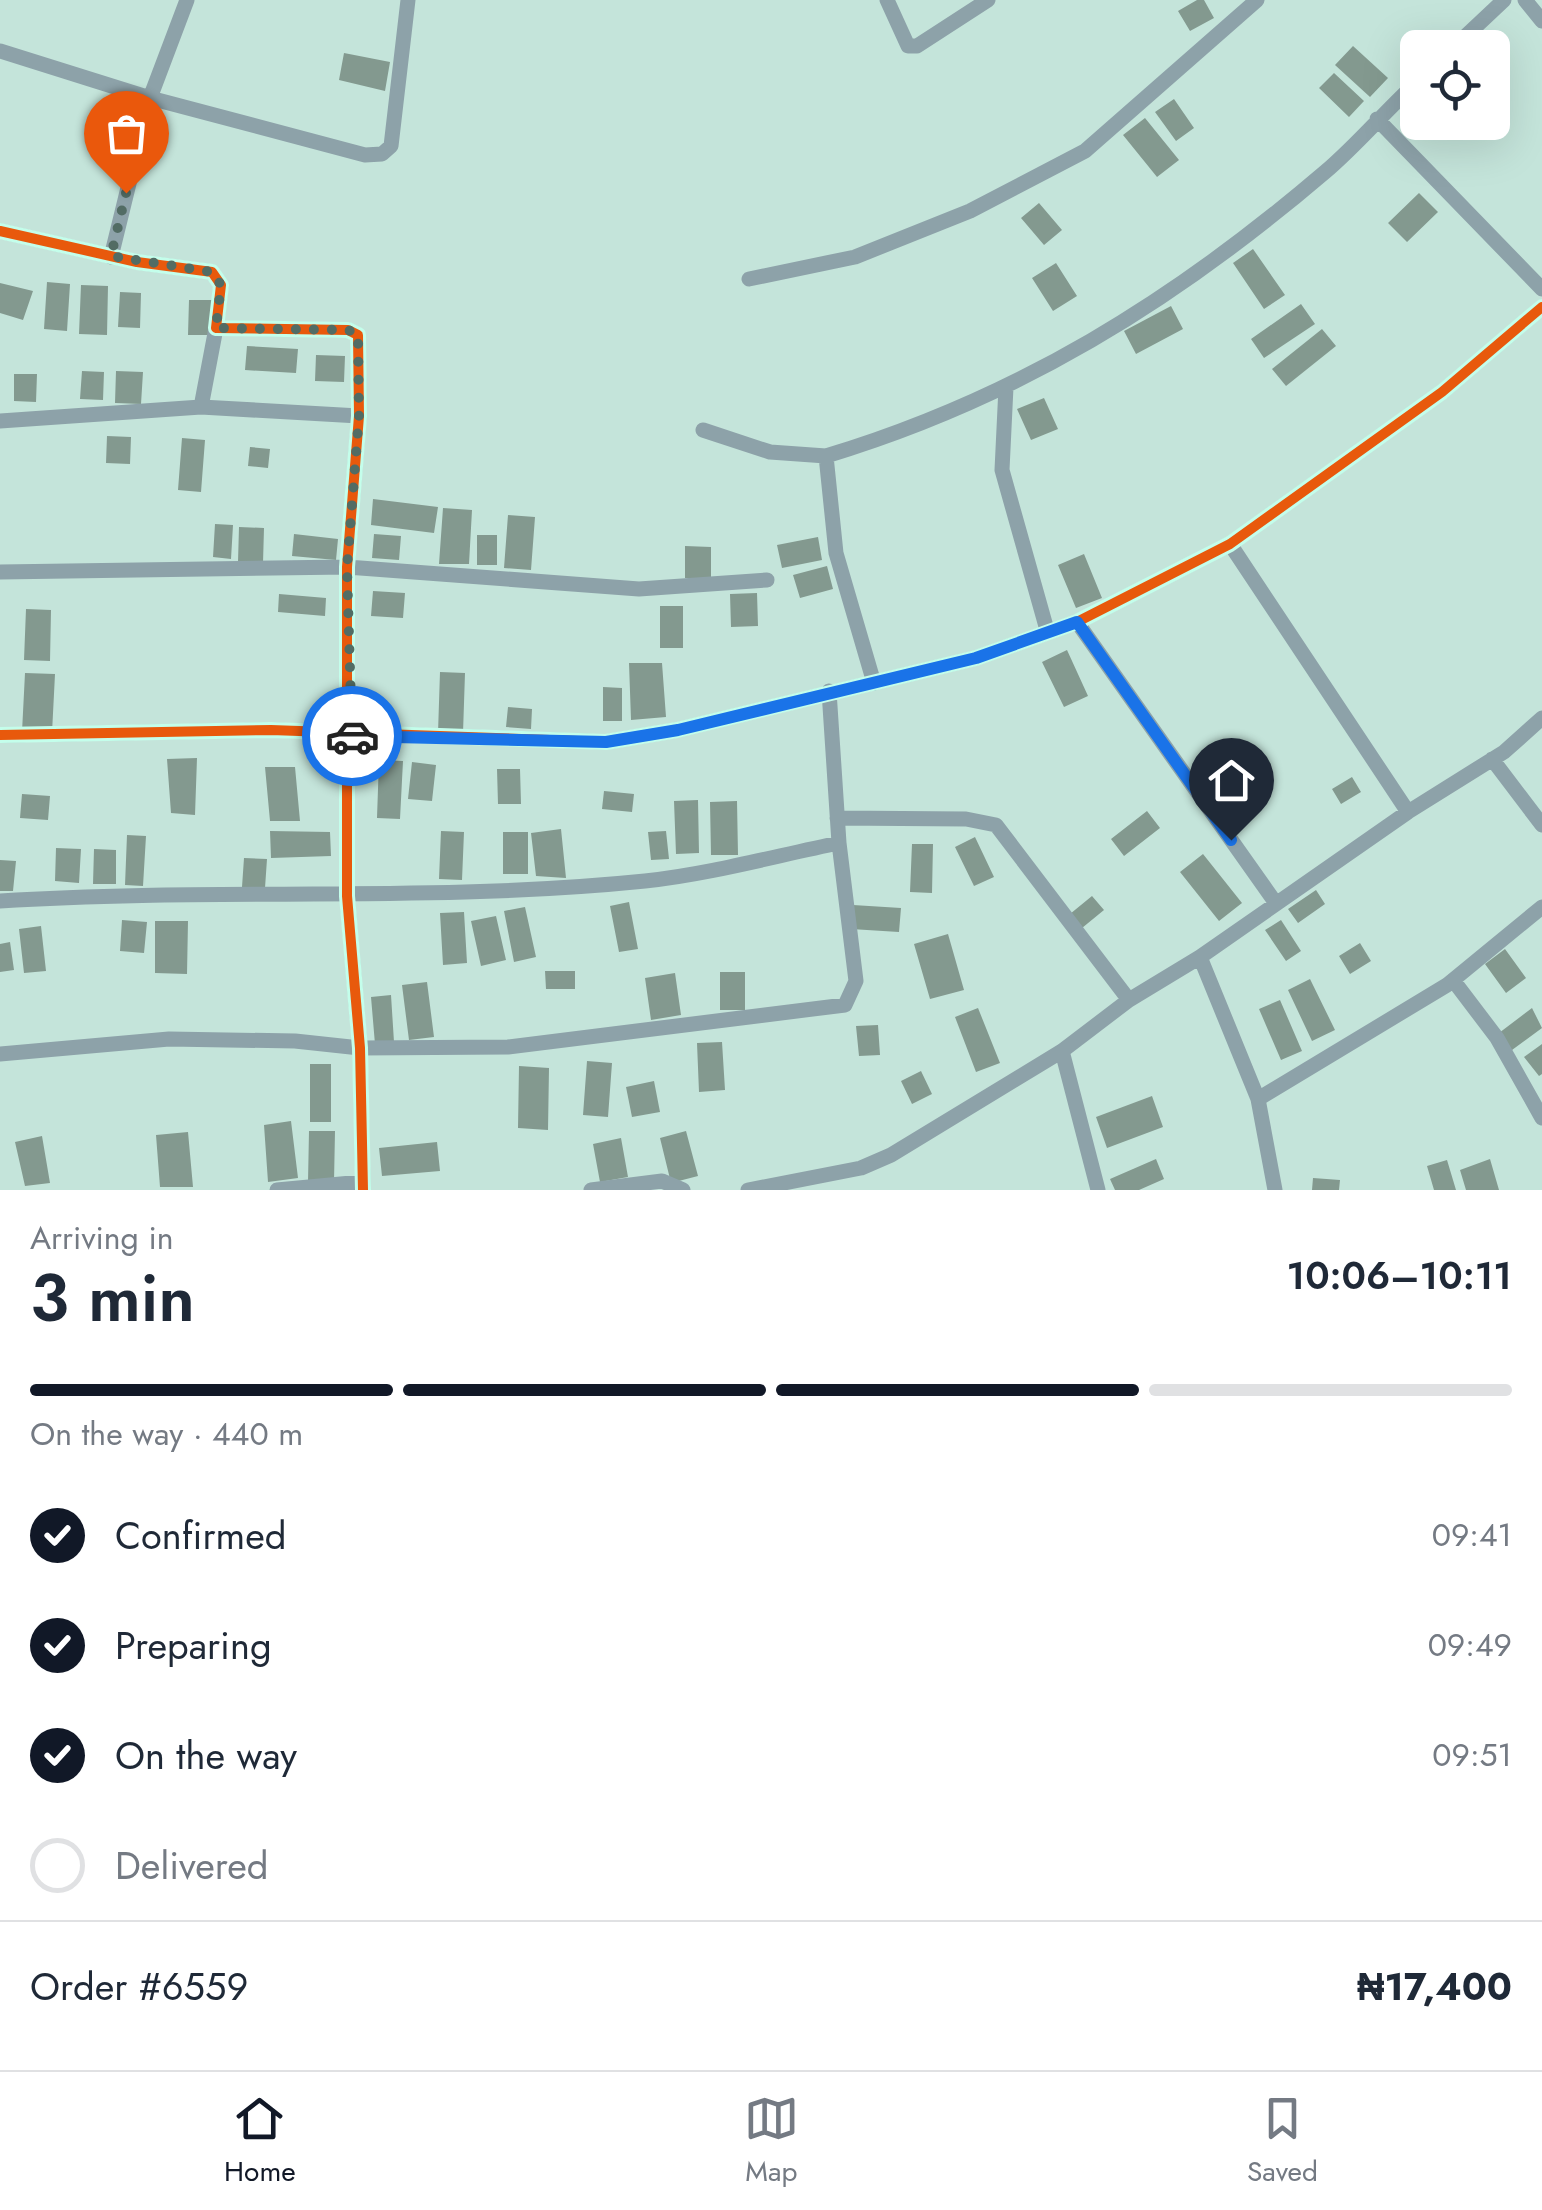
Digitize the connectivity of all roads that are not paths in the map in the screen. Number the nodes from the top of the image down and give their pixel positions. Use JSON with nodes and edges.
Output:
{"nodes":[{"id":1,"x":186,"y":0,"type":"edge"},
{"id":2,"x":408,"y":0,"type":"edge"},
{"id":3,"x":887,"y":0,"type":"edge"},
{"id":4,"x":988,"y":0,"type":"edge"},
{"id":5,"x":1258,"y":0,"type":"edge"},
{"id":6,"x":1504,"y":0,"type":"edge"},
{"id":7,"x":1525,"y":0,"type":"edge"},
{"id":8,"x":1542,"y":21,"type":"edge"},
{"id":9,"x":1472,"y":30,"type":"edge"},
{"id":10,"x":0,"y":52,"type":"edge"},
{"id":11,"x":1400,"y":97,"type":"edge"},
{"id":12,"x":150,"y":98,"type":"junction"},
{"id":13,"x":1376,"y":119,"type":"junction"},
{"id":14,"x":0,"y":231,"type":"edge"},
{"id":15,"x":111,"y":256,"type":"junction"},
{"id":16,"x":748,"y":279,"type":"dead end"},
{"id":17,"x":1542,"y":289,"type":"edge"},
{"id":18,"x":1542,"y":307,"type":"edge"},
{"id":19,"x":216,"y":328,"type":"junction"},
{"id":20,"x":1006,"y":387,"type":"junction"},
{"id":21,"x":201,"y":408,"type":"junction"},
{"id":22,"x":359,"y":416,"type":"junction"},
{"id":23,"x":0,"y":421,"type":"edge"},
{"id":24,"x":704,"y":430,"type":"dead end"},
{"id":25,"x":826,"y":456,"type":"junction"},
{"id":26,"x":1230,"y":544,"type":"junction"},
{"id":27,"x":347,"y":568,"type":"junction"},
{"id":28,"x":0,"y":572,"type":"edge"},
{"id":29,"x":767,"y":580,"type":"dead end"},
{"id":30,"x":1077,"y":622,"type":"junction"},
{"id":31,"x":1047,"y":630,"type":"junction"},
{"id":32,"x":874,"y":683,"type":"junction"},
{"id":33,"x":829,"y":691,"type":"junction"},
{"id":34,"x":1542,"y":718,"type":"edge"},
{"id":35,"x":0,"y":734,"type":"edge"},
{"id":36,"x":349,"y":736,"type":"junction"},
{"id":37,"x":1492,"y":759,"type":"junction"},
{"id":38,"x":1408,"y":812,"type":"junction"},
{"id":39,"x":837,"y":818,"type":"junction"},
{"id":40,"x":1542,"y":825,"type":"edge"},
{"id":41,"x":839,"y":843,"type":"junction"},
{"id":42,"x":348,"y":896,"type":"junction"},
{"id":43,"x":0,"y":901,"type":"edge"},
{"id":44,"x":1275,"y":902,"type":"junction"},
{"id":45,"x":1542,"y":907,"type":"edge"},
{"id":46,"x":1200,"y":958,"type":"junction"},
{"id":47,"x":1453,"y":980,"type":"junction"},
{"id":48,"x":1128,"y":1000,"type":"junction"},
{"id":49,"x":360,"y":1048,"type":"junction"},
{"id":50,"x":1062,"y":1051,"type":"junction"},
{"id":51,"x":0,"y":1054,"type":"edge"},
{"id":52,"x":1258,"y":1098,"type":"junction"},
{"id":53,"x":1542,"y":1118,"type":"edge"},
{"id":54,"x":362,"y":1186,"type":"edge"},
{"id":55,"x":277,"y":1190,"type":"edge"},
{"id":56,"x":591,"y":1190,"type":"edge"},
{"id":57,"x":683,"y":1190,"type":"edge"},
{"id":58,"x":748,"y":1190,"type":"edge"},
{"id":59,"x":1098,"y":1190,"type":"edge"},
{"id":60,"x":1275,"y":1190,"type":"edge"}],
"edges":[{"from":1,"to":12,"type":"street"},
{"from":2,"to":12,"type":"street"},
{"from":3,"to":4,"type":"street"},
{"from":5,"to":16,"type":"street"},
{"from":6,"to":9,"type":"street"},
{"from":7,"to":8,"type":"street"},
{"from":10,"to":12,"type":"street"},
{"from":11,"to":13,"type":"street"},
{"from":12,"to":15,"type":"street"},
{"from":13,"to":17,"type":"street"},
{"from":13,"to":20,"type":"street"},
{"from":14,"to":15,"type":"street"},
{"from":15,"to":19,"type":"street"},
{"from":18,"to":26,"type":"street"},
{"from":19,"to":21,"type":"street"},
{"from":19,"to":22,"type":"street"},
{"from":20,"to":25,"type":"street"},
{"from":20,"to":31,"type":"street"},
{"from":21,"to":22,"type":"street"},
{"from":21,"to":23,"type":"street"},
{"from":22,"to":27,"type":"street"},
{"from":24,"to":25,"type":"street"},
{"from":25,"to":32,"type":"street"},
{"from":26,"to":30,"type":"street"},
{"from":26,"to":38,"type":"street"},
{"from":27,"to":28,"type":"street"},
{"from":27,"to":29,"type":"street"},
{"from":27,"to":36,"type":"street"},
{"from":30,"to":31,"type":"street"},
{"from":30,"to":44,"type":"street"},
{"from":31,"to":32,"type":"street"},
{"from":32,"to":33,"type":"street"},
{"from":33,"to":36,"type":"street"},
{"from":33,"to":39,"type":"street"},
{"from":34,"to":37,"type":"street"},
{"from":35,"to":36,"type":"street"},
{"from":36,"to":42,"type":"street"},
{"from":37,"to":38,"type":"street"},
{"from":37,"to":40,"type":"street"},
{"from":38,"to":44,"type":"street"},
{"from":39,"to":41,"type":"street"},
{"from":39,"to":48,"type":"street"},
{"from":41,"to":42,"type":"street"},
{"from":41,"to":49,"type":"street"},
{"from":42,"to":43,"type":"street"},
{"from":42,"to":49,"type":"street"},
{"from":44,"to":46,"type":"street"},
{"from":45,"to":47,"type":"street"},
{"from":46,"to":48,"type":"street"},
{"from":46,"to":52,"type":"street"},
{"from":47,"to":52,"type":"street"},
{"from":47,"to":53,"type":"street"},
{"from":48,"to":50,"type":"street"},
{"from":49,"to":51,"type":"street"},
{"from":49,"to":54,"type":"street"},
{"from":50,"to":58,"type":"street"},
{"from":50,"to":59,"type":"street"},
{"from":52,"to":60,"type":"street"},
{"from":54,"to":55,"type":"street"},
{"from":56,"to":57,"type":"street"}]}
